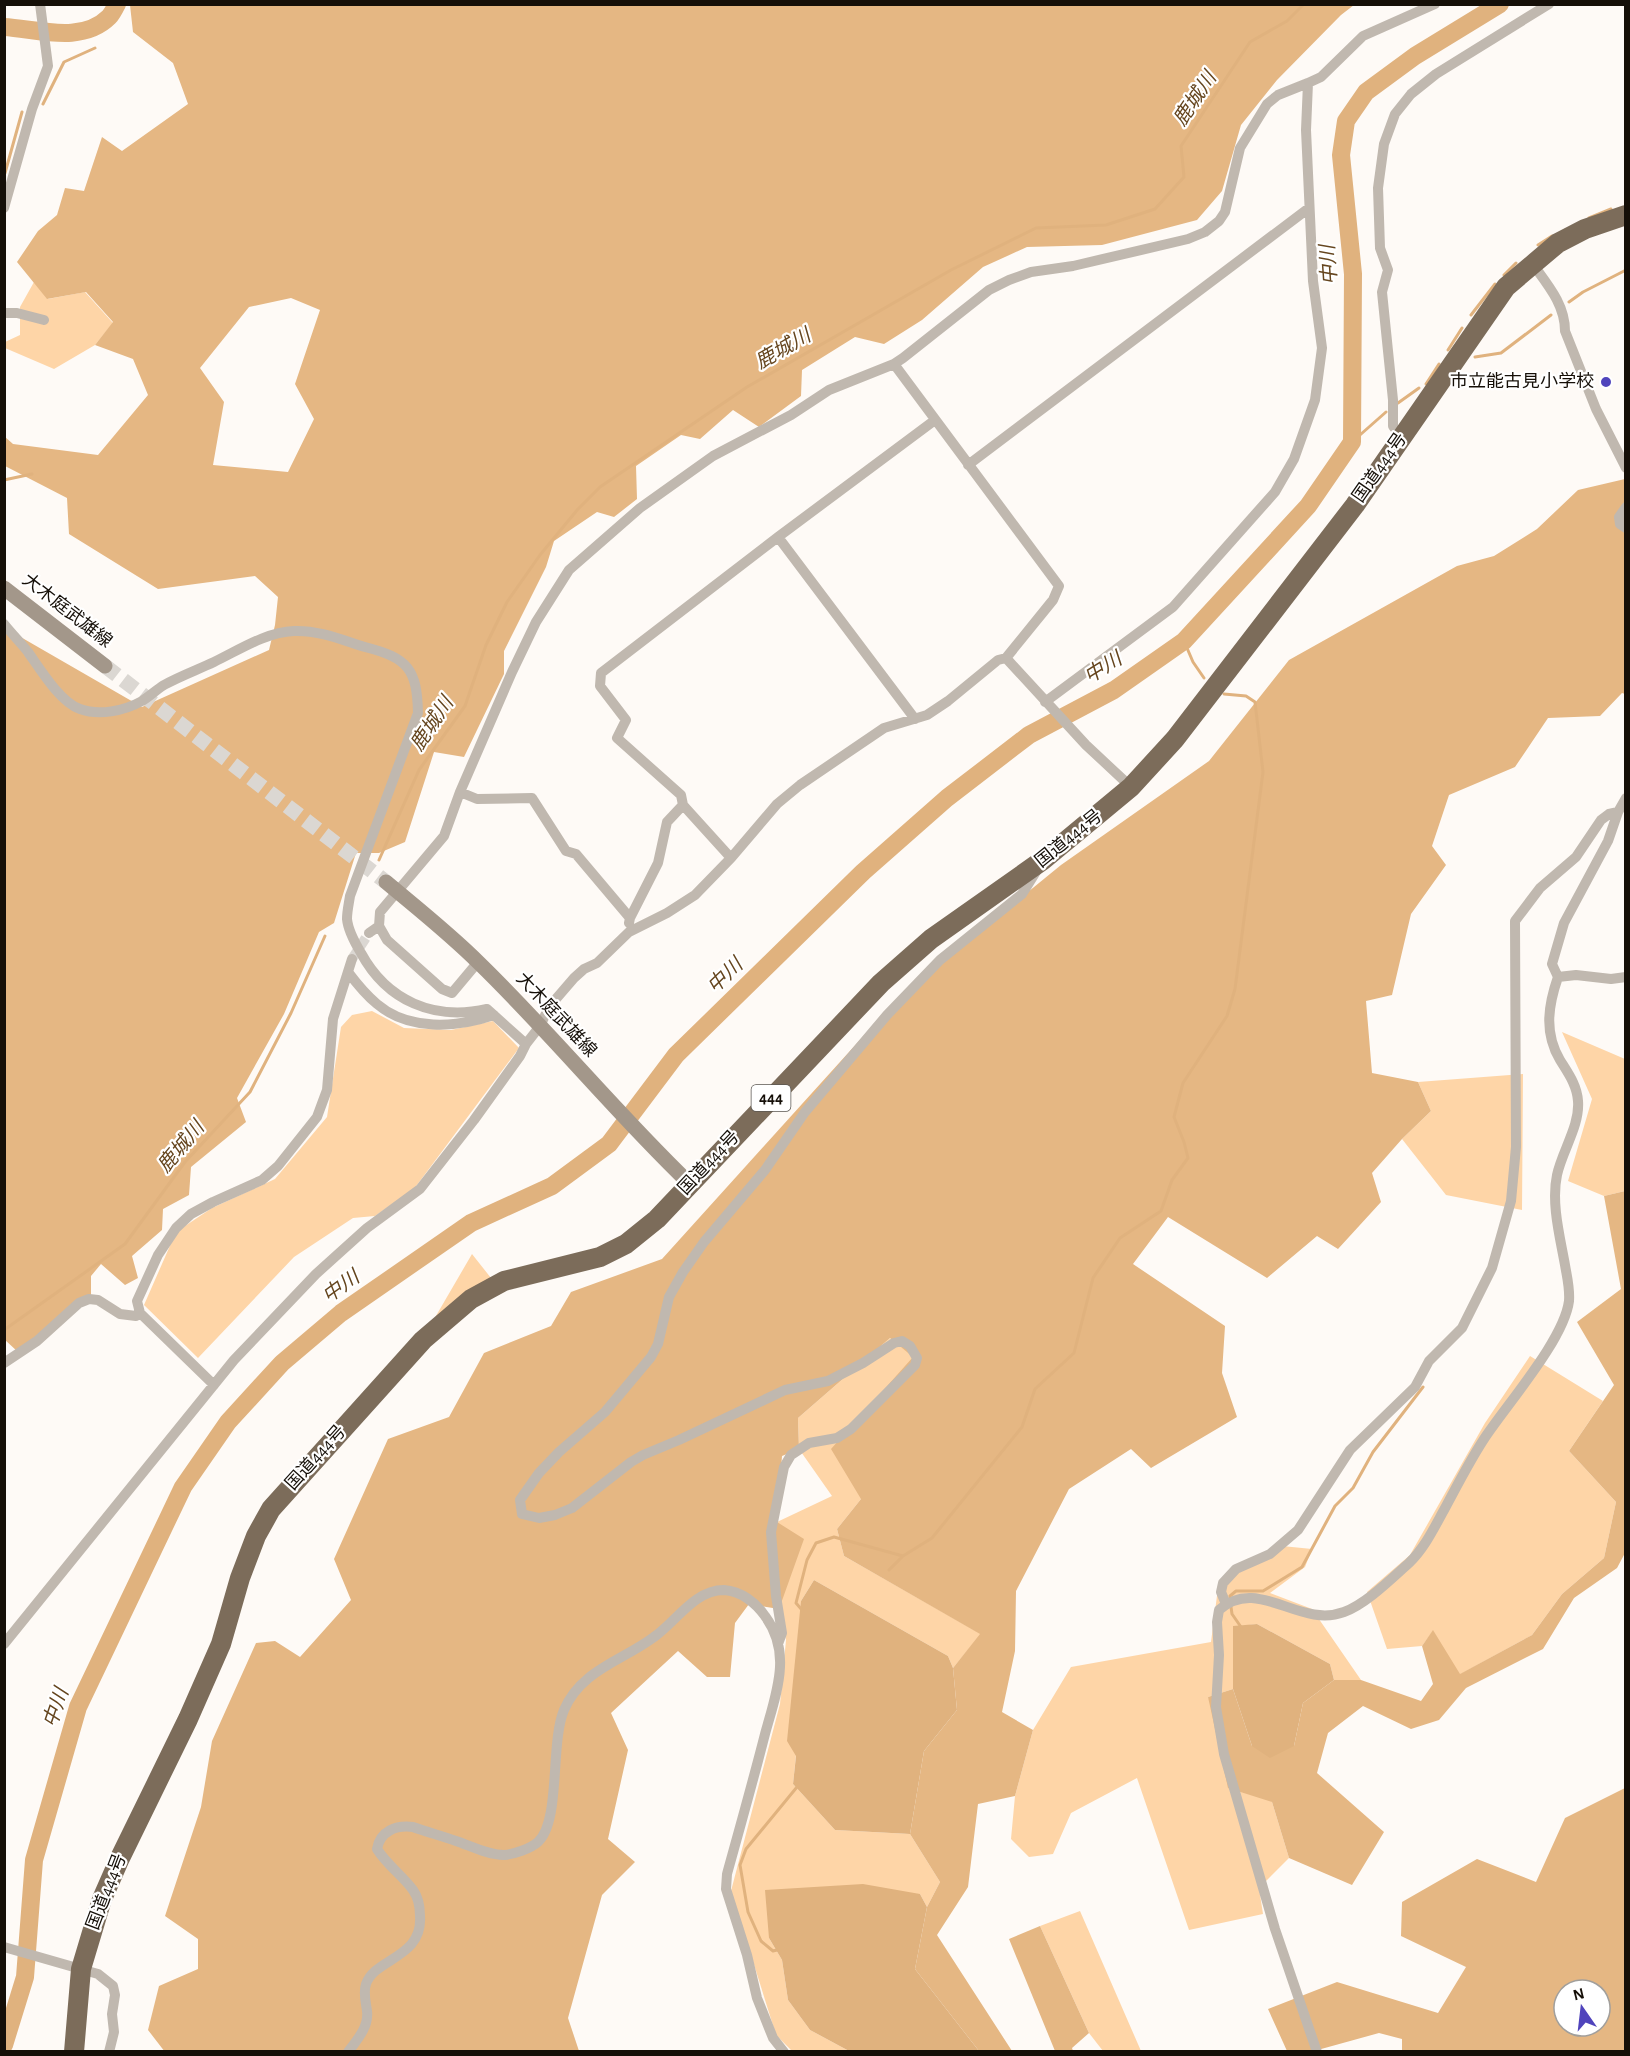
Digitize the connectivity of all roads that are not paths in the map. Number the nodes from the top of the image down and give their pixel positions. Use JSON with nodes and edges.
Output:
{"nodes":[{"id":1,"x":40,"y":4,"type":"edge"},
{"id":2,"x":1435,"y":4,"type":"edge"},
{"id":3,"x":1549,"y":4,"type":"edge"},
{"id":4,"x":1308,"y":83,"type":"junction"},
{"id":5,"x":4,"y":208,"type":"edge"},
{"id":6,"x":1309,"y":208,"type":"junction"},
{"id":7,"x":1626,"y":214,"type":"edge"},
{"id":8,"x":1533,"y":263,"type":"junction"},
{"id":9,"x":4,"y":313,"type":"edge"},
{"id":10,"x":44,"y":320,"type":"dead end"},
{"id":11,"x":894,"y":364,"type":"junction"},
{"id":12,"x":935,"y":420,"type":"junction"},
{"id":13,"x":1401,"y":437,"type":"junction"},
{"id":14,"x":968,"y":465,"type":"junction"},
{"id":15,"x":1626,"y":468,"type":"edge"},
{"id":16,"x":1626,"y":507,"type":"edge"},
{"id":17,"x":1626,"y":528,"type":"edge"},
{"id":18,"x":778,"y":537,"type":"junction"},
{"id":19,"x":4,"y":588,"type":"edge"},
{"id":20,"x":4,"y":624,"type":"edge"},
{"id":21,"x":1006,"y":658,"type":"junction"},
{"id":22,"x":105,"y":666,"type":"tunnel mouth"},
{"id":23,"x":1045,"y":702,"type":"junction"},
{"id":24,"x":915,"y":719,"type":"junction"},
{"id":25,"x":1131,"y":787,"type":"junction"},
{"id":26,"x":460,"y":792,"type":"junction"},
{"id":27,"x":1626,"y":798,"type":"edge"},
{"id":28,"x":683,"y":805,"type":"junction"},
{"id":29,"x":1618,"y":812,"type":"junction"},
{"id":30,"x":731,"y":858,"type":"junction"},
{"id":31,"x":1043,"y":860,"type":"junction"},
{"id":32,"x":391,"y":886,"type":"junction"},
{"id":33,"x":630,"y":918,"type":"junction"},
{"id":34,"x":379,"y":926,"type":"junction"},
{"id":35,"x":629,"y":932,"type":"junction"},
{"id":36,"x":369,"y":933,"type":"tunnel mouth"},
{"id":37,"x":352,"y":959,"type":"tunnel mouth"},
{"id":38,"x":478,"y":962,"type":"junction"},
{"id":39,"x":348,"y":972,"type":"junction"},
{"id":40,"x":1558,"y":977,"type":"junction"},
{"id":41,"x":1626,"y":977,"type":"edge"},
{"id":42,"x":452,"y":993,"type":"junction"},
{"id":43,"x":457,"y":1012,"type":"junction"},
{"id":44,"x":494,"y":1015,"type":"junction"},
{"id":45,"x":540,"y":1026,"type":"junction"},
{"id":46,"x":526,"y":1044,"type":"junction"},
{"id":47,"x":690,"y":1184,"type":"junction"},
{"id":48,"x":140,"y":1313,"type":"junction"},
{"id":49,"x":4,"y":1363,"type":"edge"},
{"id":50,"x":214,"y":1385,"type":"junction"},
{"id":51,"x":1230,"y":1602,"type":"junction"},
{"id":52,"x":4,"y":1644,"type":"edge"},
{"id":53,"x":778,"y":1644,"type":"junction"},
{"id":54,"x":4,"y":1947,"type":"edge"},
{"id":55,"x":81,"y":1969,"type":"junction"},
{"id":56,"x":782,"y":2051,"type":"edge"},
{"id":57,"x":74,"y":2052,"type":"edge"},
{"id":58,"x":109,"y":2052,"type":"edge"},
{"id":59,"x":348,"y":2052,"type":"edge"},
{"id":60,"x":1317,"y":2052,"type":"edge"}],
"edges":[{"from":1,"to":5,"type":"street"},
{"from":2,"to":4,"type":"street"},
{"from":3,"to":13,"type":"street"},
{"from":4,"to":6,"type":"street"},
{"from":4,"to":11,"type":"street"},
{"from":6,"to":14,"type":"street"},
{"from":6,"to":23,"type":"street"},
{"from":7,"to":8,"type":"highway","name":"国道444号","number":"444"},
{"from":8,"to":13,"type":"highway","name":"国道444号","number":"444"},
{"from":8,"to":15,"type":"street"},
{"from":9,"to":10,"type":"street"},
{"from":11,"to":12,"type":"street"},
{"from":11,"to":26,"type":"street"},
{"from":12,"to":14,"type":"street"},
{"from":12,"to":18,"type":"street"},
{"from":13,"to":25,"type":"highway","name":"国道444号","number":"444"},
{"from":14,"to":21,"type":"street"},
{"from":16,"to":17,"type":"street"},
{"from":18,"to":24,"type":"street"},
{"from":18,"to":28,"type":"street"},
{"from":19,"to":22,"type":"main road","name":"大木庭武雄線"},
{"from":20,"to":43,"type":"street"},
{"from":21,"to":23,"type":"street"},
{"from":21,"to":24,"type":"street"},
{"from":23,"to":25,"type":"street"},
{"from":24,"to":30,"type":"street"},
{"from":25,"to":31,"type":"highway","name":"国道444号","number":"444"},
{"from":26,"to":32,"type":"street"},
{"from":26,"to":33,"type":"street"},
{"from":27,"to":29,"type":"street"},
{"from":28,"to":30,"type":"street"},
{"from":28,"to":33,"type":"street"},
{"from":29,"to":40,"type":"street"},
{"from":29,"to":51,"type":"street"},
{"from":30,"to":35,"type":"street"},
{"from":31,"to":47,"type":"highway","name":"国道444号","number":"444"},
{"from":31,"to":53,"type":"street"},
{"from":32,"to":34,"type":"street"},
{"from":32,"to":38,"type":"main road","name":"大木庭武雄線"},
{"from":33,"to":35,"type":"street"},
{"from":34,"to":36,"type":"street"},
{"from":34,"to":42,"type":"street"},
{"from":35,"to":45,"type":"street"},
{"from":37,"to":39,"type":"street"},
{"from":38,"to":42,"type":"street"},
{"from":38,"to":45,"type":"main road","name":"大木庭武雄線"},
{"from":39,"to":44,"type":"street"},
{"from":39,"to":48,"type":"street"},
{"from":40,"to":41,"type":"street"},
{"from":40,"to":51,"type":"street"},
{"from":42,"to":43,"type":"street"},
{"from":43,"to":44,"type":"street"},
{"from":44,"to":46,"type":"street"},
{"from":45,"to":46,"type":"street"},
{"from":45,"to":47,"type":"main road","name":"大木庭武雄線"},
{"from":46,"to":50,"type":"street"},
{"from":47,"to":55,"type":"highway","name":"国道444号","number":"444"},
{"from":48,"to":49,"type":"street"},
{"from":48,"to":50,"type":"street"},
{"from":50,"to":52,"type":"street"},
{"from":51,"to":60,"type":"street"},
{"from":53,"to":56,"type":"street"},
{"from":53,"to":59,"type":"street"},
{"from":54,"to":55,"type":"street"},
{"from":55,"to":57,"type":"highway","name":"国道444号","number":"444"},
{"from":55,"to":58,"type":"street"}]}
